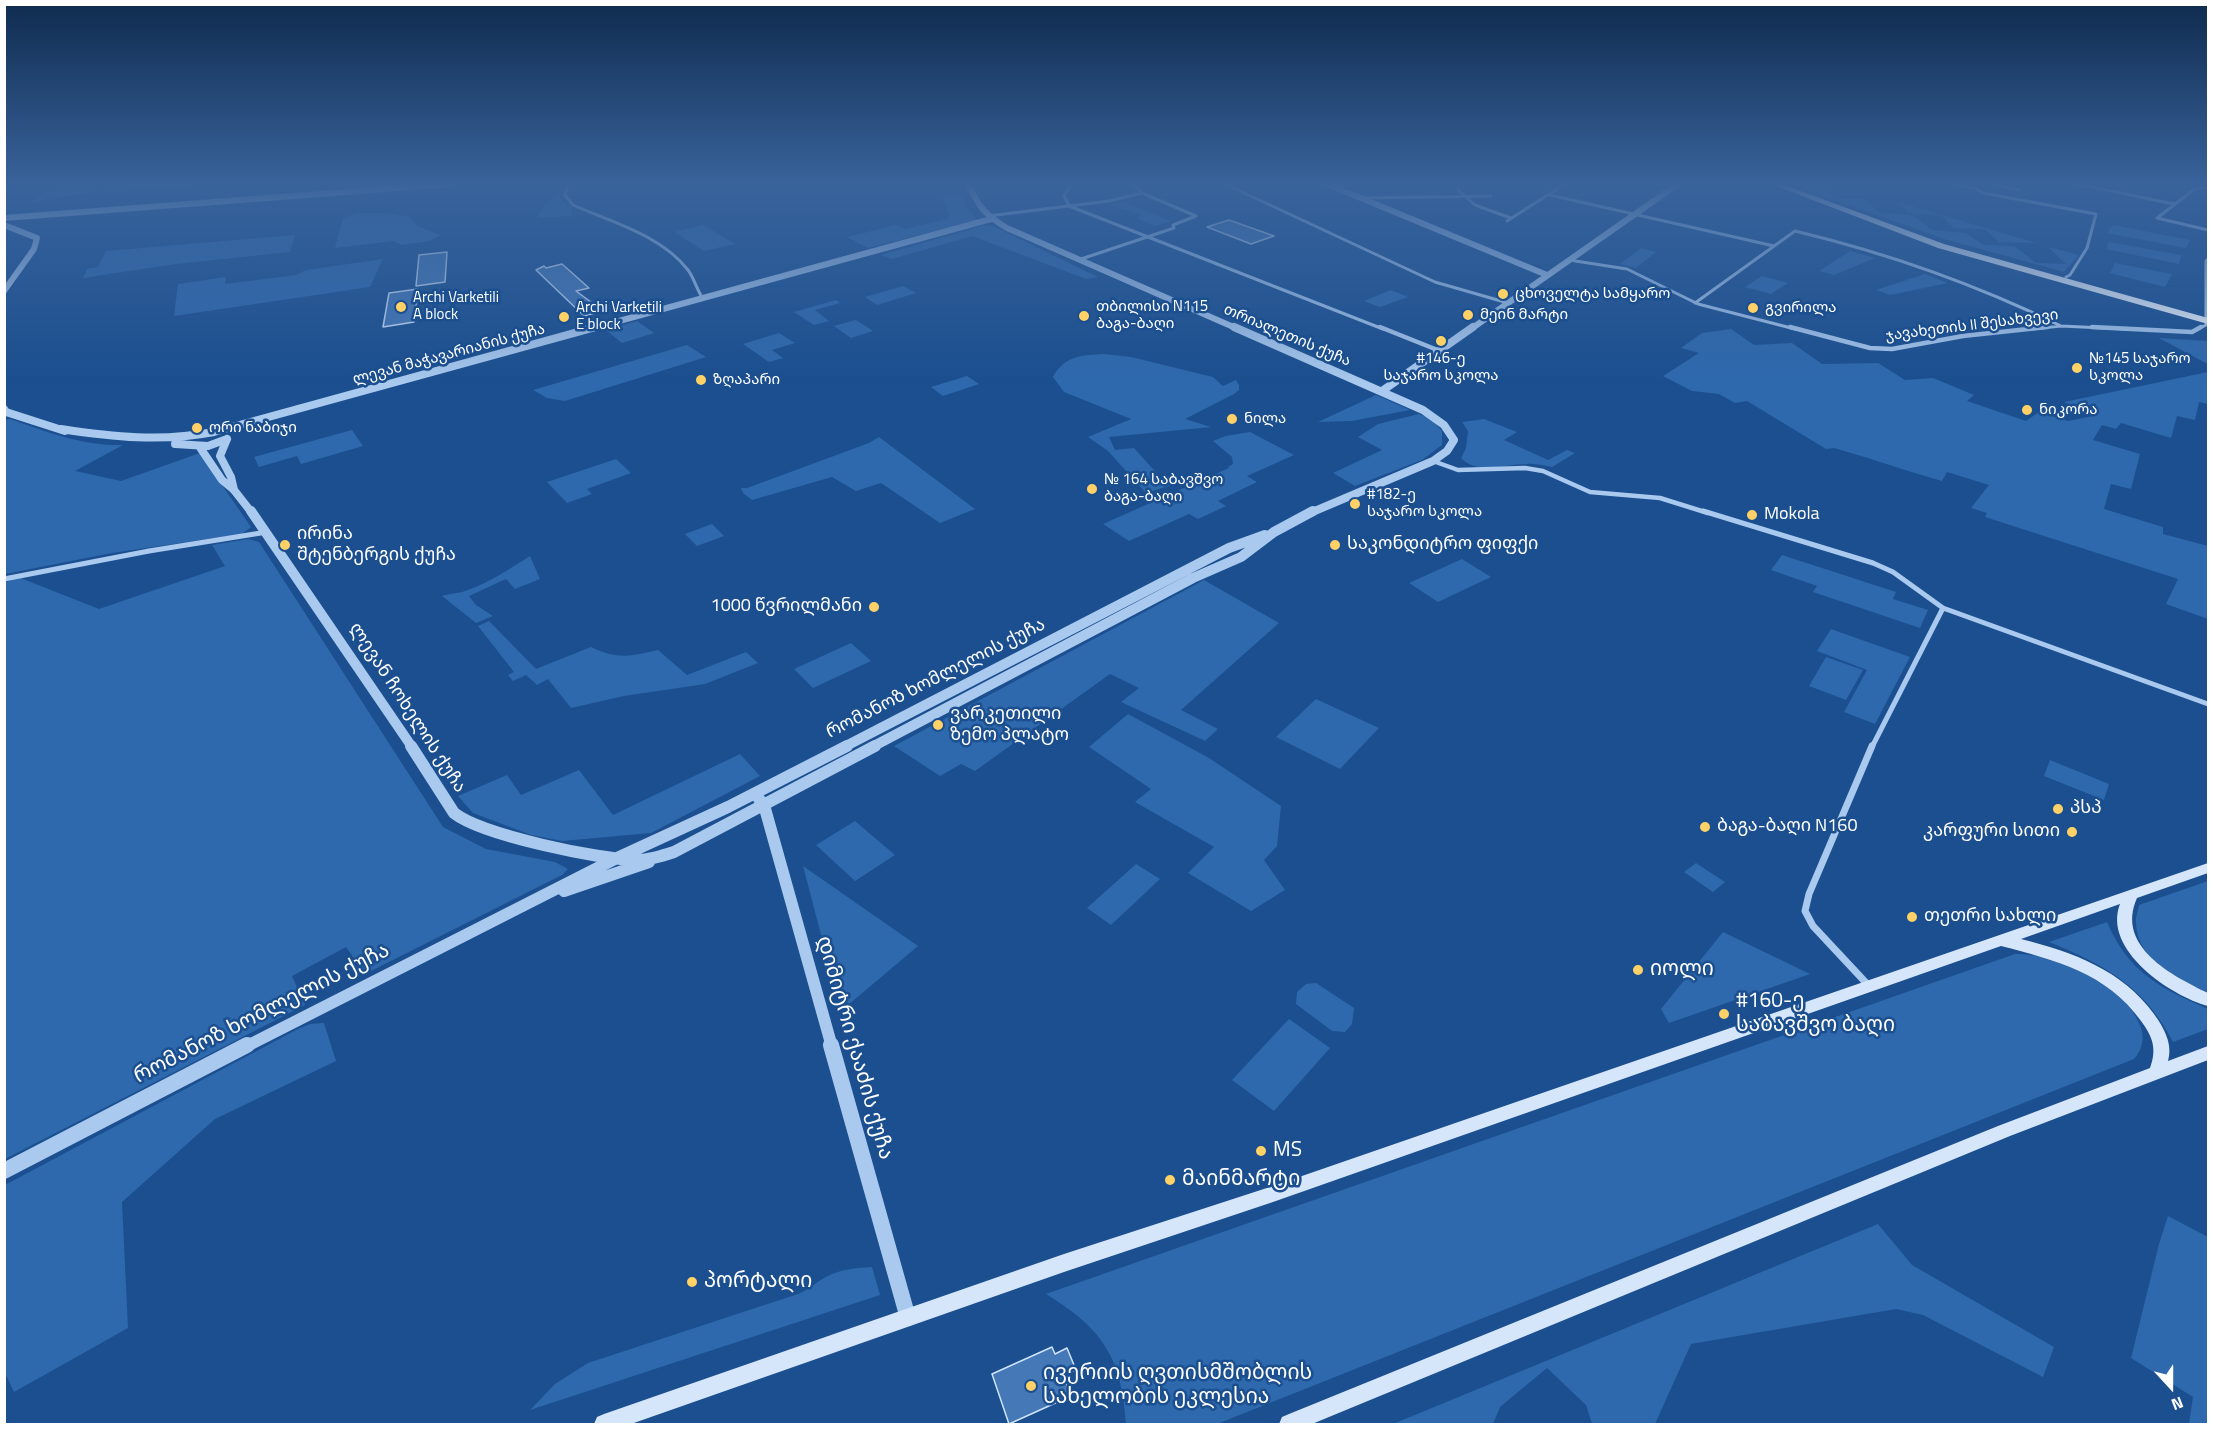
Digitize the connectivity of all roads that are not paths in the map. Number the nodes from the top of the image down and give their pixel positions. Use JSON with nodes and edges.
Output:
{"nodes":[{"id":1,"x":33,"y":251,"type":"edge"},
{"id":2,"x":665,"y":251,"type":"edge"},
{"id":3,"x":874,"y":251,"type":"edge"},
{"id":4,"x":1057,"y":251,"type":"edge"},
{"id":5,"x":1105,"y":251,"type":"edge"},
{"id":6,"x":1181,"y":251,"type":"edge"},
{"id":7,"x":1368,"y":251,"type":"edge"},
{"id":8,"x":1488,"y":251,"type":"edge"},
{"id":9,"x":1583,"y":251,"type":"edge"},
{"id":10,"x":1768,"y":251,"type":"edge"},
{"id":11,"x":1877,"y":251,"type":"edge"},
{"id":12,"x":1958,"y":251,"type":"edge"},
{"id":13,"x":1976,"y":251,"type":"edge"},
{"id":14,"x":2085,"y":251,"type":"edge"},
{"id":15,"x":2208,"y":259,"type":"edge"},
{"id":16,"x":1077,"y":260,"type":"junction"},
{"id":17,"x":1569,"y":260,"type":"junction"},
{"id":18,"x":1547,"y":275,"type":"junction"},
{"id":19,"x":2066,"y":277,"type":"junction"},
{"id":20,"x":4,"y":291,"type":"edge"},
{"id":21,"x":703,"y":299,"type":"junction"},
{"id":22,"x":1508,"y":303,"type":"junction"},
{"id":23,"x":1695,"y":303,"type":"junction"},
{"id":24,"x":2207,"y":318,"type":"edge"},
{"id":25,"x":2061,"y":326,"type":"junction"},
{"id":26,"x":1440,"y":351,"type":"junction"},
{"id":27,"x":1382,"y":391,"type":"junction"},
{"id":28,"x":331,"y":402,"type":"junction"},
{"id":29,"x":5,"y":411,"type":"edge"},
{"id":30,"x":61,"y":429,"type":"junction"},
{"id":31,"x":211,"y":433,"type":"junction"},
{"id":32,"x":228,"y":438,"type":"junction"},
{"id":33,"x":197,"y":445,"type":"junction"},
{"id":34,"x":1433,"y":461,"type":"junction"},
{"id":35,"x":234,"y":490,"type":"junction"},
{"id":36,"x":267,"y":532,"type":"junction"},
{"id":37,"x":4,"y":579,"type":"edge"},
{"id":38,"x":1943,"y":608,"type":"junction"},
{"id":39,"x":2208,"y":704,"type":"edge"},
{"id":40,"x":759,"y":799,"type":"junction"},
{"id":41,"x":661,"y":857,"type":"junction"},
{"id":42,"x":615,"y":859,"type":"junction"},
{"id":43,"x":2208,"y":868,"type":"edge"},
{"id":44,"x":595,"y":882,"type":"junction"},
{"id":45,"x":2132,"y":894,"type":"junction"},
{"id":46,"x":541,"y":898,"type":"junction"},
{"id":47,"x":2001,"y":941,"type":"junction"},
{"id":48,"x":1869,"y":987,"type":"junction"},
{"id":49,"x":2208,"y":1000,"type":"edge"},
{"id":50,"x":2208,"y":1053,"type":"edge"},
{"id":51,"x":2156,"y":1073,"type":"junction"},
{"id":52,"x":4,"y":1171,"type":"edge"},
{"id":53,"x":908,"y":1318,"type":"junction"},
{"id":54,"x":604,"y":1425,"type":"edge"},
{"id":55,"x":1289,"y":1425,"type":"edge"}],
"edges":[{"from":1,"to":20,"type":"street"},
{"from":2,"to":21,"type":"street"},
{"from":3,"to":21,"type":"street","name":"ლევან მაჭავარიანის ქუჩა"},
{"from":4,"to":16,"type":"street","name":"თრიალეთის ქუჩა"},
{"from":5,"to":16,"type":"street"},
{"from":6,"to":26,"type":"street"},
{"from":7,"to":22,"type":"street"},
{"from":8,"to":18,"type":"street"},
{"from":9,"to":17,"type":"street"},
{"from":10,"to":23,"type":"street"},
{"from":11,"to":25,"type":"street"},
{"from":12,"to":24,"type":"main road"},
{"from":13,"to":19,"type":"main road"},
{"from":14,"to":19,"type":"street"},
{"from":15,"to":24,"type":"street"},
{"from":16,"to":27,"type":"street","name":"თრიალეთის ქუჩა"},
{"from":17,"to":18,"type":"street"},
{"from":17,"to":23,"type":"street","name":"ჯავახეთის II შესახვევი"},
{"from":18,"to":22,"type":"street"},
{"from":19,"to":24,"type":"main road"},
{"from":21,"to":28,"type":"street","name":"ლევან მაჭავარიანის ქუჩა"},
{"from":22,"to":26,"type":"street"},
{"from":23,"to":25,"type":"street","name":"ჯავახეთის II შესახვევი"},
{"from":24,"to":25,"type":"street","name":"ჯავახეთის II შესახვევი"},
{"from":26,"to":27,"type":"street"},
{"from":27,"to":34,"type":"street","name":"რომანოზ ხომლელის ქუჩა"},
{"from":28,"to":31,"type":"street","name":"ლევან მაჭავარიანის ქუჩა"},
{"from":28,"to":32,"type":"street","name":"ლევან მაჭავარიანის ქუჩა"},
{"from":29,"to":30,"type":"street"},
{"from":30,"to":31,"type":"street","name":"ლევან მაჭავარიანის ქუჩა"},
{"from":30,"to":33,"type":"street","name":"ლევან მაჭავარიანის ქუჩა"},
{"from":31,"to":32,"type":"street"},
{"from":31,"to":33,"type":"street"},
{"from":32,"to":33,"type":"street","name":"ლევან მაჭავარიანის ქუჩა"},
{"from":32,"to":35,"type":"street","name":"ლევან ჩოხელის ქუჩა"},
{"from":33,"to":35,"type":"street","name":"ლევან ჩოხელის ქუჩა"},
{"from":34,"to":38,"type":"street"},
{"from":34,"to":40,"type":"street","name":"რომანოზ ხომლელის ქუჩა"},
{"from":35,"to":36,"type":"street","name":"ლევან ჩოხელის ქუჩა"},
{"from":36,"to":37,"type":"street"},
{"from":36,"to":42,"type":"street","name":"ლევან ჩოხელის ქუჩა"},
{"from":38,"to":39,"type":"street"},
{"from":38,"to":48,"type":"street"},
{"from":40,"to":41,"type":"street","name":"რომანოზ ხომლელის ქუჩა"},
{"from":40,"to":42,"type":"street","name":"რომანოზ ხომლელის ქუჩა"},
{"from":40,"to":53,"type":"street","name":"დიმიტრი ქააძის ქუჩა"},
{"from":41,"to":42,"type":"street","name":"რომანოზ ხომლელის ქუჩა"},
{"from":41,"to":44,"type":"street","name":"რომანოზ ხომლელის ქუჩა"},
{"from":42,"to":44,"type":"street"},
{"from":42,"to":46,"type":"street","name":"რომანოზ ხომლელის ქუჩა"},
{"from":43,"to":45,"type":"main road"},
{"from":44,"to":46,"type":"street","name":"რომანოზ ხომლელის ქუჩა"},
{"from":45,"to":47,"type":"main road"},
{"from":45,"to":49,"type":"main road"},
{"from":46,"to":52,"type":"street","name":"რომანოზ ხომლელის ქუჩა"},
{"from":47,"to":48,"type":"main road"},
{"from":47,"to":51,"type":"main road"},
{"from":48,"to":53,"type":"main road"},
{"from":50,"to":51,"type":"main road"},
{"from":51,"to":55,"type":"main road"},
{"from":53,"to":54,"type":"main road"}]}
